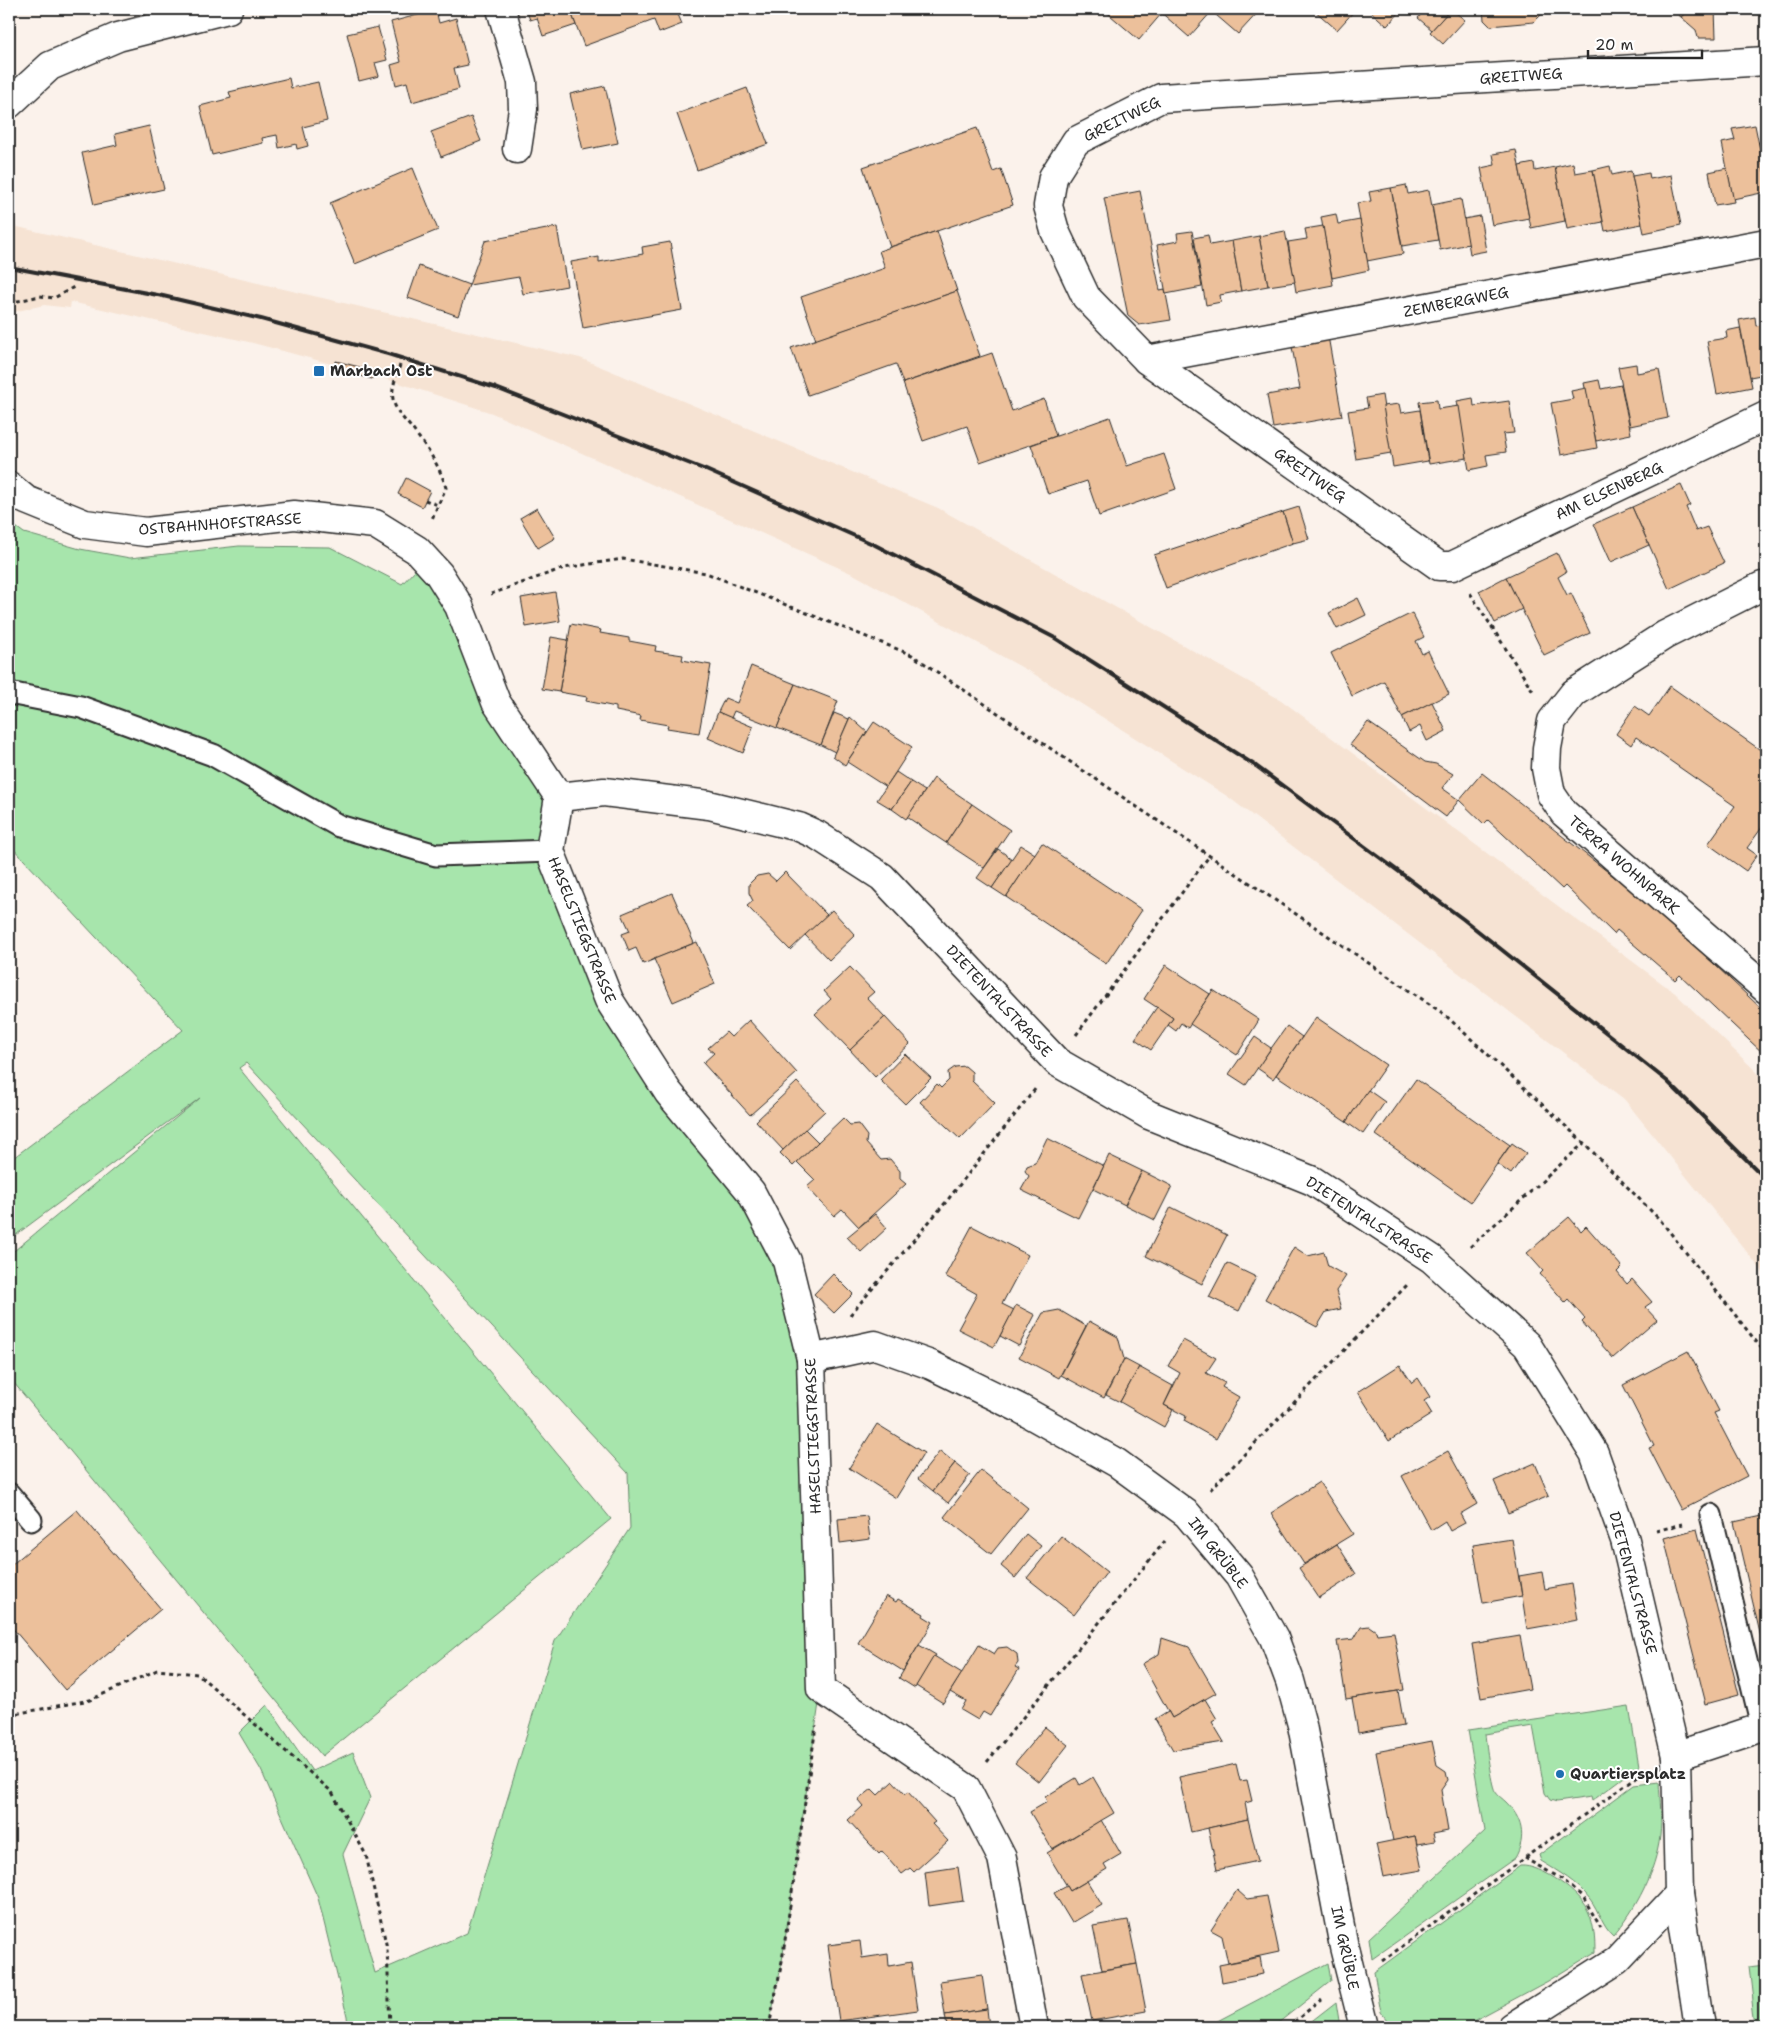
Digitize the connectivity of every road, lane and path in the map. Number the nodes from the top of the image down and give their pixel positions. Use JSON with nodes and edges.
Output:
{"nodes":[{"id":1,"x":228,"y":9,"type":"edge"},
{"id":2,"x":501,"y":9,"type":"edge"},
{"id":3,"x":1766,"y":61,"type":"edge"},
{"id":4,"x":9,"y":104,"type":"edge"},
{"id":5,"x":517,"y":150,"type":"dead end"},
{"id":6,"x":1766,"y":243,"type":"edge"},
{"id":7,"x":74,"y":287,"type":"dead end"},
{"id":8,"x":9,"y":303,"type":"edge"},
{"id":9,"x":1147,"y":360,"type":"junction"},
{"id":10,"x":400,"y":365,"type":"dead end"},
{"id":11,"x":1766,"y":416,"type":"edge"},
{"id":12,"x":9,"y":486,"type":"edge"},
{"id":13,"x":438,"y":505,"type":"dead end"},
{"id":14,"x":1452,"y":566,"type":"junction"},
{"id":15,"x":1762,"y":586,"type":"dead end"},
{"id":16,"x":459,"y":606,"type":"junction"},
{"id":17,"x":9,"y":692,"type":"edge"},
{"id":18,"x":1552,"y":721,"type":"junction"},
{"id":19,"x":559,"y":797,"type":"junction"},
{"id":20,"x":550,"y":851,"type":"junction"},
{"id":21,"x":1210,"y":855,"type":"junction"},
{"id":22,"x":1766,"y":989,"type":"edge"},
{"id":23,"x":1056,"y":1062,"type":"junction"},
{"id":24,"x":1584,"y":1143,"type":"junction"},
{"id":25,"x":1432,"y":1259,"type":"junction"},
{"id":26,"x":1766,"y":1354,"type":"edge"},
{"id":27,"x":811,"y":1359,"type":"junction"},
{"id":28,"x":9,"y":1494,"type":"edge"},
{"id":29,"x":1711,"y":1515,"type":"joint"},
{"id":30,"x":31,"y":1520,"type":"dead end"},
{"id":31,"x":1625,"y":1540,"type":"junction"},
{"id":32,"x":821,"y":1689,"type":"junction"},
{"id":33,"x":9,"y":1715,"type":"edge"},
{"id":34,"x":1764,"y":1726,"type":"edge"},
{"id":35,"x":1676,"y":1756,"type":"junction"},
{"id":36,"x":1524,"y":1858,"type":"junction"},
{"id":37,"x":1679,"y":1894,"type":"junction"},
{"id":38,"x":1616,"y":1960,"type":"junction"},
{"id":39,"x":1352,"y":1984,"type":"junction"},
{"id":40,"x":390,"y":2027,"type":"edge"},
{"id":41,"x":769,"y":2027,"type":"edge"},
{"id":42,"x":1034,"y":2027,"type":"edge"},
{"id":43,"x":1288,"y":2027,"type":"edge"},
{"id":44,"x":1364,"y":2027,"type":"edge"},
{"id":45,"x":1512,"y":2027,"type":"edge"},
{"id":46,"x":1699,"y":2027,"type":"edge"}],
"edges":[{"from":1,"to":4,"type":"street"},
{"from":2,"to":5,"type":"street"},
{"from":3,"to":9,"type":"street","name":"GREITWEG"},
{"from":6,"to":9,"type":"street","name":"ZEMBERGWEG"},
{"from":7,"to":8,"type":"path"},
{"from":9,"to":14,"type":"street","name":"GREITWEG"},
{"from":10,"to":13,"type":"path"},
{"from":11,"to":14,"type":"street","name":"AM ELSENBERG"},
{"from":12,"to":16,"type":"street","name":"OSTBAHNHOFSTRASSE"},
{"from":14,"to":18,"type":"path"},
{"from":15,"to":18,"type":"street","name":"TERRA WOHNPARK"},
{"from":16,"to":19,"type":"street","name":"OSTBAHNHOFSTRASSE"},
{"from":16,"to":21,"type":"path"},
{"from":17,"to":20,"type":"lane"},
{"from":18,"to":22,"type":"street","name":"TERRA WOHNPARK"},
{"from":19,"to":20,"type":"street","name":"HASELSTIEGSTRASSE"},
{"from":19,"to":23,"type":"street","name":"DIETENTALSTRASSE"},
{"from":20,"to":27,"type":"street","name":"HASELSTIEGSTRASSE"},
{"from":21,"to":23,"type":"path"},
{"from":21,"to":24,"type":"path"},
{"from":23,"to":25,"type":"street","name":"DIETENTALSTRASSE"},
{"from":23,"to":27,"type":"path"},
{"from":24,"to":25,"type":"path"},
{"from":24,"to":26,"type":"path"},
{"from":25,"to":31,"type":"street","name":"DIETENTALSTRASSE"},
{"from":27,"to":32,"type":"street","name":"HASELSTIEGSTRASSE"},
{"from":27,"to":39,"type":"street","name":"IM GRÜBLE"},
{"from":28,"to":30,"type":"lane"},
{"from":29,"to":31,"type":"path"},
{"from":29,"to":34,"type":"lane"},
{"from":31,"to":35,"type":"street","name":"DIETENTALSTRASSE"},
{"from":32,"to":41,"type":"path"},
{"from":32,"to":42,"type":"street"},
{"from":33,"to":40,"type":"path"},
{"from":34,"to":35,"type":"street"},
{"from":35,"to":36,"type":"path"},
{"from":35,"to":37,"type":"street","name":"DIETENTALSTRASSE"},
{"from":36,"to":38,"type":"path"},
{"from":36,"to":39,"type":"path"},
{"from":37,"to":38,"type":"street"},
{"from":37,"to":46,"type":"street","name":"DIETENTALSTRASSE"},
{"from":38,"to":45,"type":"street"},
{"from":39,"to":43,"type":"path"},
{"from":39,"to":44,"type":"street","name":"IM GRÜBLE"}]}
